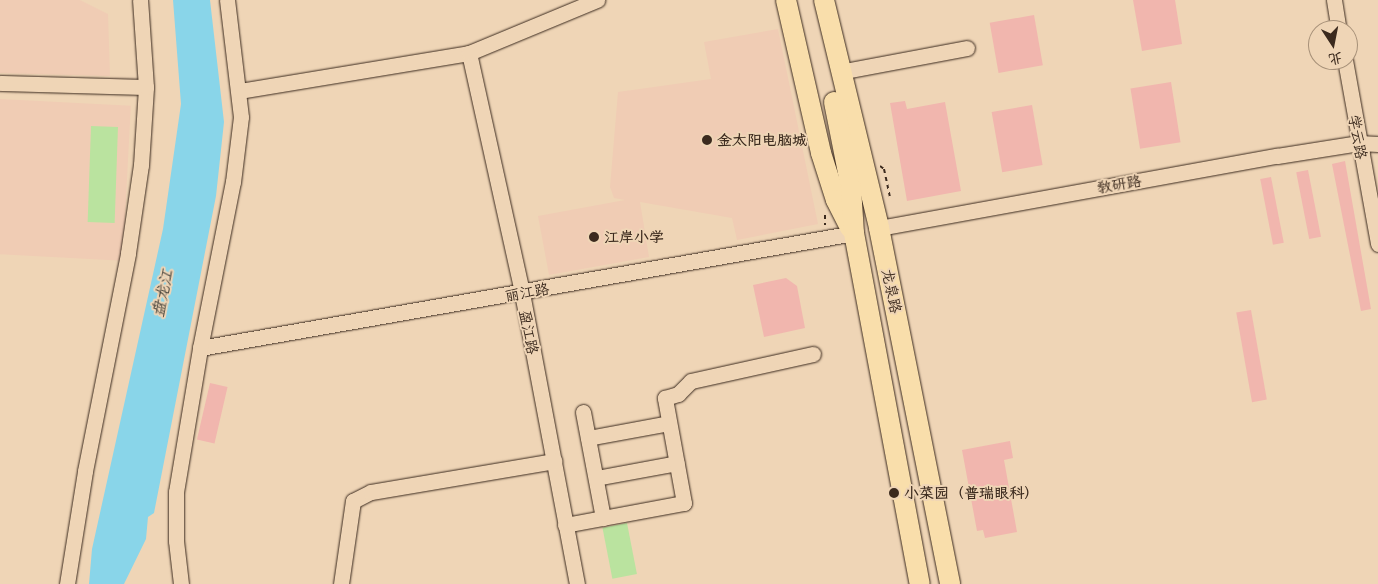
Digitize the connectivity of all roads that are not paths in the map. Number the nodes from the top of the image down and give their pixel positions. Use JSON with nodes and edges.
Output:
{"nodes":[{"id":1,"x":140,"y":0,"type":"edge"},
{"id":2,"x":227,"y":0,"type":"edge"},
{"id":3,"x":597,"y":0,"type":"edge"},
{"id":4,"x":786,"y":0,"type":"edge"},
{"id":5,"x":796,"y":0,"type":"edge"},
{"id":6,"x":1334,"y":0,"type":"edge"},
{"id":7,"x":825,"y":2,"type":"edge"},
{"id":8,"x":1337,"y":20,"type":"edge"},
{"id":9,"x":967,"y":48,"type":"dead end"},
{"id":10,"x":469,"y":53,"type":"junction"},
{"id":11,"x":850,"y":70,"type":"junction"},
{"id":12,"x":1346,"y":70,"type":"edge"},
{"id":13,"x":0,"y":83,"type":"edge"},
{"id":14,"x":146,"y":87,"type":"junction"},
{"id":15,"x":240,"y":91,"type":"junction"},
{"id":16,"x":849,"y":107,"type":"junction"},
{"id":17,"x":1359,"y":143,"type":"junction"},
{"id":18,"x":1378,"y":144,"type":"edge"},
{"id":19,"x":879,"y":228,"type":"junction"},
{"id":20,"x":854,"y":233,"type":"junction"},
{"id":21,"x":1378,"y":244,"type":"edge"},
{"id":22,"x":522,"y":293,"type":"junction"},
{"id":23,"x":200,"y":348,"type":"junction"},
{"id":24,"x":812,"y":354,"type":"dead end"},
{"id":25,"x":584,"y":412,"type":"dead end"},
{"id":26,"x":669,"y":423,"type":"junction"},
{"id":27,"x":588,"y":438,"type":"junction"},
{"id":28,"x":554,"y":461,"type":"junction"},
{"id":29,"x":677,"y":463,"type":"junction"},
{"id":30,"x":596,"y":478,"type":"junction"},
{"id":31,"x":603,"y":518,"type":"junction"},
{"id":32,"x":565,"y":525,"type":"junction"},
{"id":33,"x":67,"y":584,"type":"edge"},
{"id":34,"x":181,"y":584,"type":"edge"},
{"id":35,"x":341,"y":584,"type":"edge"},
{"id":36,"x":577,"y":584,"type":"edge"},
{"id":37,"x":920,"y":584,"type":"edge"},
{"id":38,"x":950,"y":584,"type":"edge"}],
"edges":[{"from":1,"to":14,"type":"street"},
{"from":2,"to":15,"type":"street"},
{"from":3,"to":10,"type":"street"},
{"from":4,"to":20,"type":"main road"},
{"from":5,"to":20,"type":"main road"},
{"from":6,"to":8,"type":"street"},
{"from":7,"to":11,"type":"main road"},
{"from":7,"to":16,"type":"main road","name":"龙泉路"},
{"from":7,"to":20,"type":"main road","name":"龙泉路"},
{"from":9,"to":11,"type":"street"},
{"from":10,"to":15,"type":"street"},
{"from":10,"to":22,"type":"street","name":"盈江路"},
{"from":11,"to":16,"type":"main road"},
{"from":12,"to":17,"type":"street","name":"学云路"},
{"from":13,"to":14,"type":"street"},
{"from":14,"to":33,"type":"street"},
{"from":15,"to":23,"type":"street"},
{"from":16,"to":19,"type":"main road","name":"龙泉路"},
{"from":17,"to":18,"type":"street","name":"教研路"},
{"from":17,"to":19,"type":"street","name":"教研路"},
{"from":17,"to":21,"type":"street","name":"学云路"},
{"from":19,"to":38,"type":"main road","name":"龙泉路"},
{"from":20,"to":22,"type":"street","name":"丽江路"},
{"from":20,"to":37,"type":"main road","name":"龙泉路"},
{"from":22,"to":23,"type":"street","name":"丽江路"},
{"from":22,"to":28,"type":"street","name":"盈江路"},
{"from":23,"to":34,"type":"street"},
{"from":24,"to":26,"type":"street"},
{"from":25,"to":27,"type":"street"},
{"from":26,"to":27,"type":"street"},
{"from":26,"to":29,"type":"street"},
{"from":27,"to":30,"type":"street"},
{"from":28,"to":32,"type":"street","name":"盈江路"},
{"from":28,"to":35,"type":"street"},
{"from":29,"to":30,"type":"street"},
{"from":29,"to":31,"type":"street"},
{"from":30,"to":31,"type":"street"},
{"from":31,"to":32,"type":"street"},
{"from":32,"to":36,"type":"street","name":"盈江路"}]}
